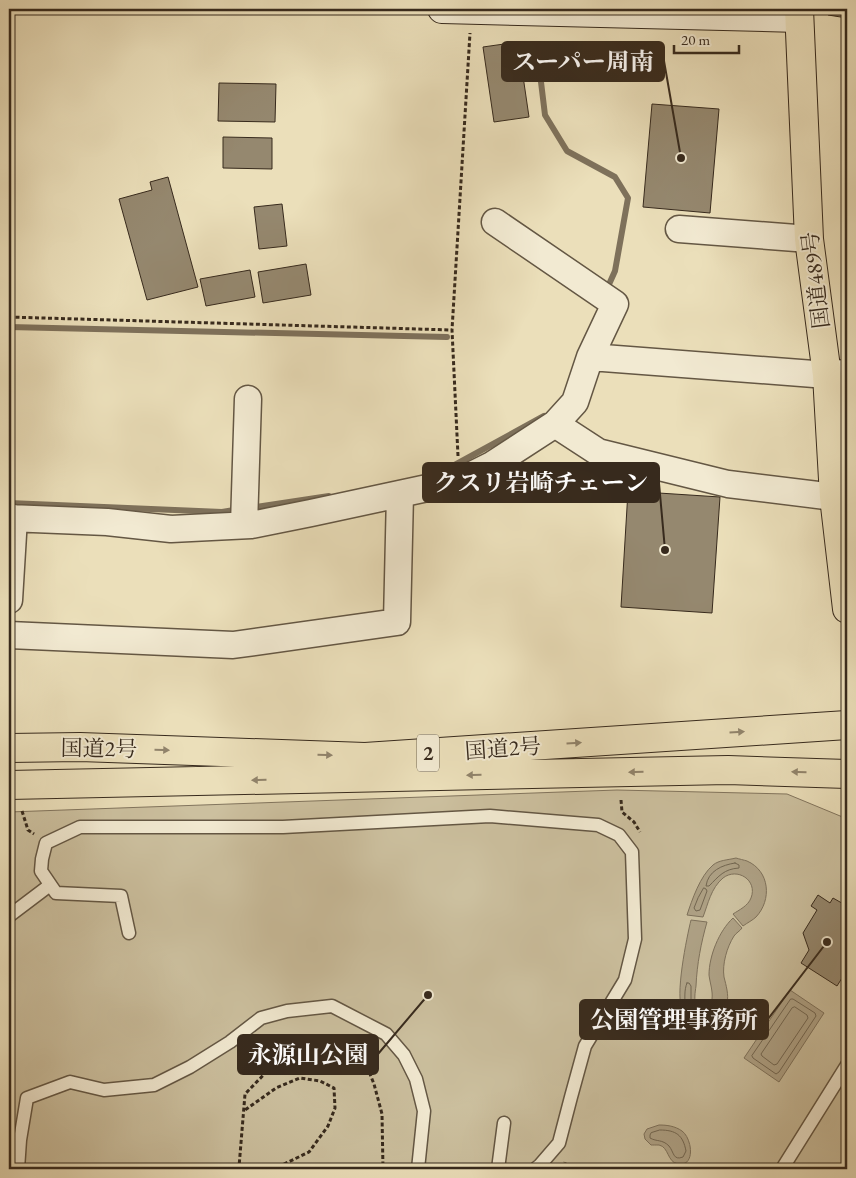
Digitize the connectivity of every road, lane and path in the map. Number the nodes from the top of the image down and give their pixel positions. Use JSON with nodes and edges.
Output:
{"nodes":[{"id":1,"x":442,"y":9,"type":"edge"},
{"id":2,"x":471,"y":9,"type":"edge"},
{"id":3,"x":799,"y":14,"type":"edge"},
{"id":4,"x":496,"y":222,"type":"dead end"},
{"id":5,"x":679,"y":229,"type":"dead end"},
{"id":6,"x":809,"y":239,"type":"junction"},
{"id":7,"x":9,"y":317,"type":"edge"},
{"id":8,"x":452,"y":330,"type":"junction"},
{"id":9,"x":590,"y":357,"type":"junction"},
{"id":10,"x":837,"y":374,"type":"edge"},
{"id":11,"x":248,"y":399,"type":"dead end"},
{"id":12,"x":554,"y":424,"type":"junction"},
{"id":13,"x":460,"y":481,"type":"junction"},
{"id":14,"x":400,"y":494,"type":"junction"},
{"id":15,"x":834,"y":497,"type":"junction"},
{"id":16,"x":11,"y":518,"type":"edge"},
{"id":17,"x":244,"y":525,"type":"junction"},
{"id":18,"x":9,"y":600,"type":"edge"},
{"id":19,"x":847,"y":609,"type":"edge"},
{"id":20,"x":9,"y":635,"type":"edge"},
{"id":21,"x":847,"y":725,"type":"edge"},
{"id":22,"x":9,"y":748,"type":"edge"},
{"id":23,"x":847,"y":774,"type":"edge"},
{"id":24,"x":9,"y":785,"type":"edge"},
{"id":25,"x":22,"y":812,"type":"dead end"},
{"id":26,"x":46,"y":843,"type":"junction"},
{"id":27,"x":50,"y":885,"type":"junction"},
{"id":28,"x":9,"y":916,"type":"edge"},
{"id":29,"x":128,"y":933,"type":"dead end"},
{"id":30,"x":847,"y":1064,"type":"edge"},
{"id":31,"x":244,"y":1110,"type":"junction"},
{"id":32,"x":504,"y":1122,"type":"dead end"},
{"id":33,"x":238,"y":1168,"type":"edge"},
{"id":34,"x":18,"y":1169,"type":"edge"},
{"id":35,"x":383,"y":1169,"type":"edge"},
{"id":36,"x":418,"y":1169,"type":"edge"},
{"id":37,"x":498,"y":1169,"type":"edge"},
{"id":38,"x":535,"y":1169,"type":"edge"},
{"id":39,"x":782,"y":1169,"type":"edge"}],
"edges":[{"from":1,"to":2,"type":"street"},
{"from":2,"to":3,"type":"street"},
{"from":2,"to":8,"type":"path"},
{"from":3,"to":6,"type":"highway","name":"国道489号"},
{"from":4,"to":9,"type":"street"},
{"from":5,"to":6,"type":"street"},
{"from":6,"to":10,"type":"highway","name":"国道489号"},
{"from":7,"to":8,"type":"path"},
{"from":8,"to":13,"type":"path"},
{"from":9,"to":10,"type":"street"},
{"from":9,"to":12,"type":"street"},
{"from":10,"to":15,"type":"highway","name":"国道489号"},
{"from":11,"to":17,"type":"street"},
{"from":12,"to":13,"type":"street"},
{"from":12,"to":15,"type":"street"},
{"from":13,"to":14,"type":"street"},
{"from":14,"to":17,"type":"street"},
{"from":14,"to":20,"type":"street"},
{"from":15,"to":19,"type":"highway","name":"国道489号"},
{"from":16,"to":17,"type":"street"},
{"from":16,"to":18,"type":"street"},
{"from":22,"to":21,"type":"highway","name":"国道2号","number":"2","one_way":true},
{"from":23,"to":24,"type":"highway","name":"国道2号","number":"2","one_way":true},
{"from":25,"to":26,"type":"path"},
{"from":26,"to":27,"type":"lane"},
{"from":26,"to":38,"type":"lane"},
{"from":27,"to":28,"type":"lane"},
{"from":27,"to":29,"type":"lane"},
{"from":30,"to":39,"type":"lane"},
{"from":31,"to":33,"type":"path"},
{"from":31,"to":33,"type":"path"},
{"from":31,"to":35,"type":"path"},
{"from":32,"to":37,"type":"lane"},
{"from":34,"to":36,"type":"lane"}]}
